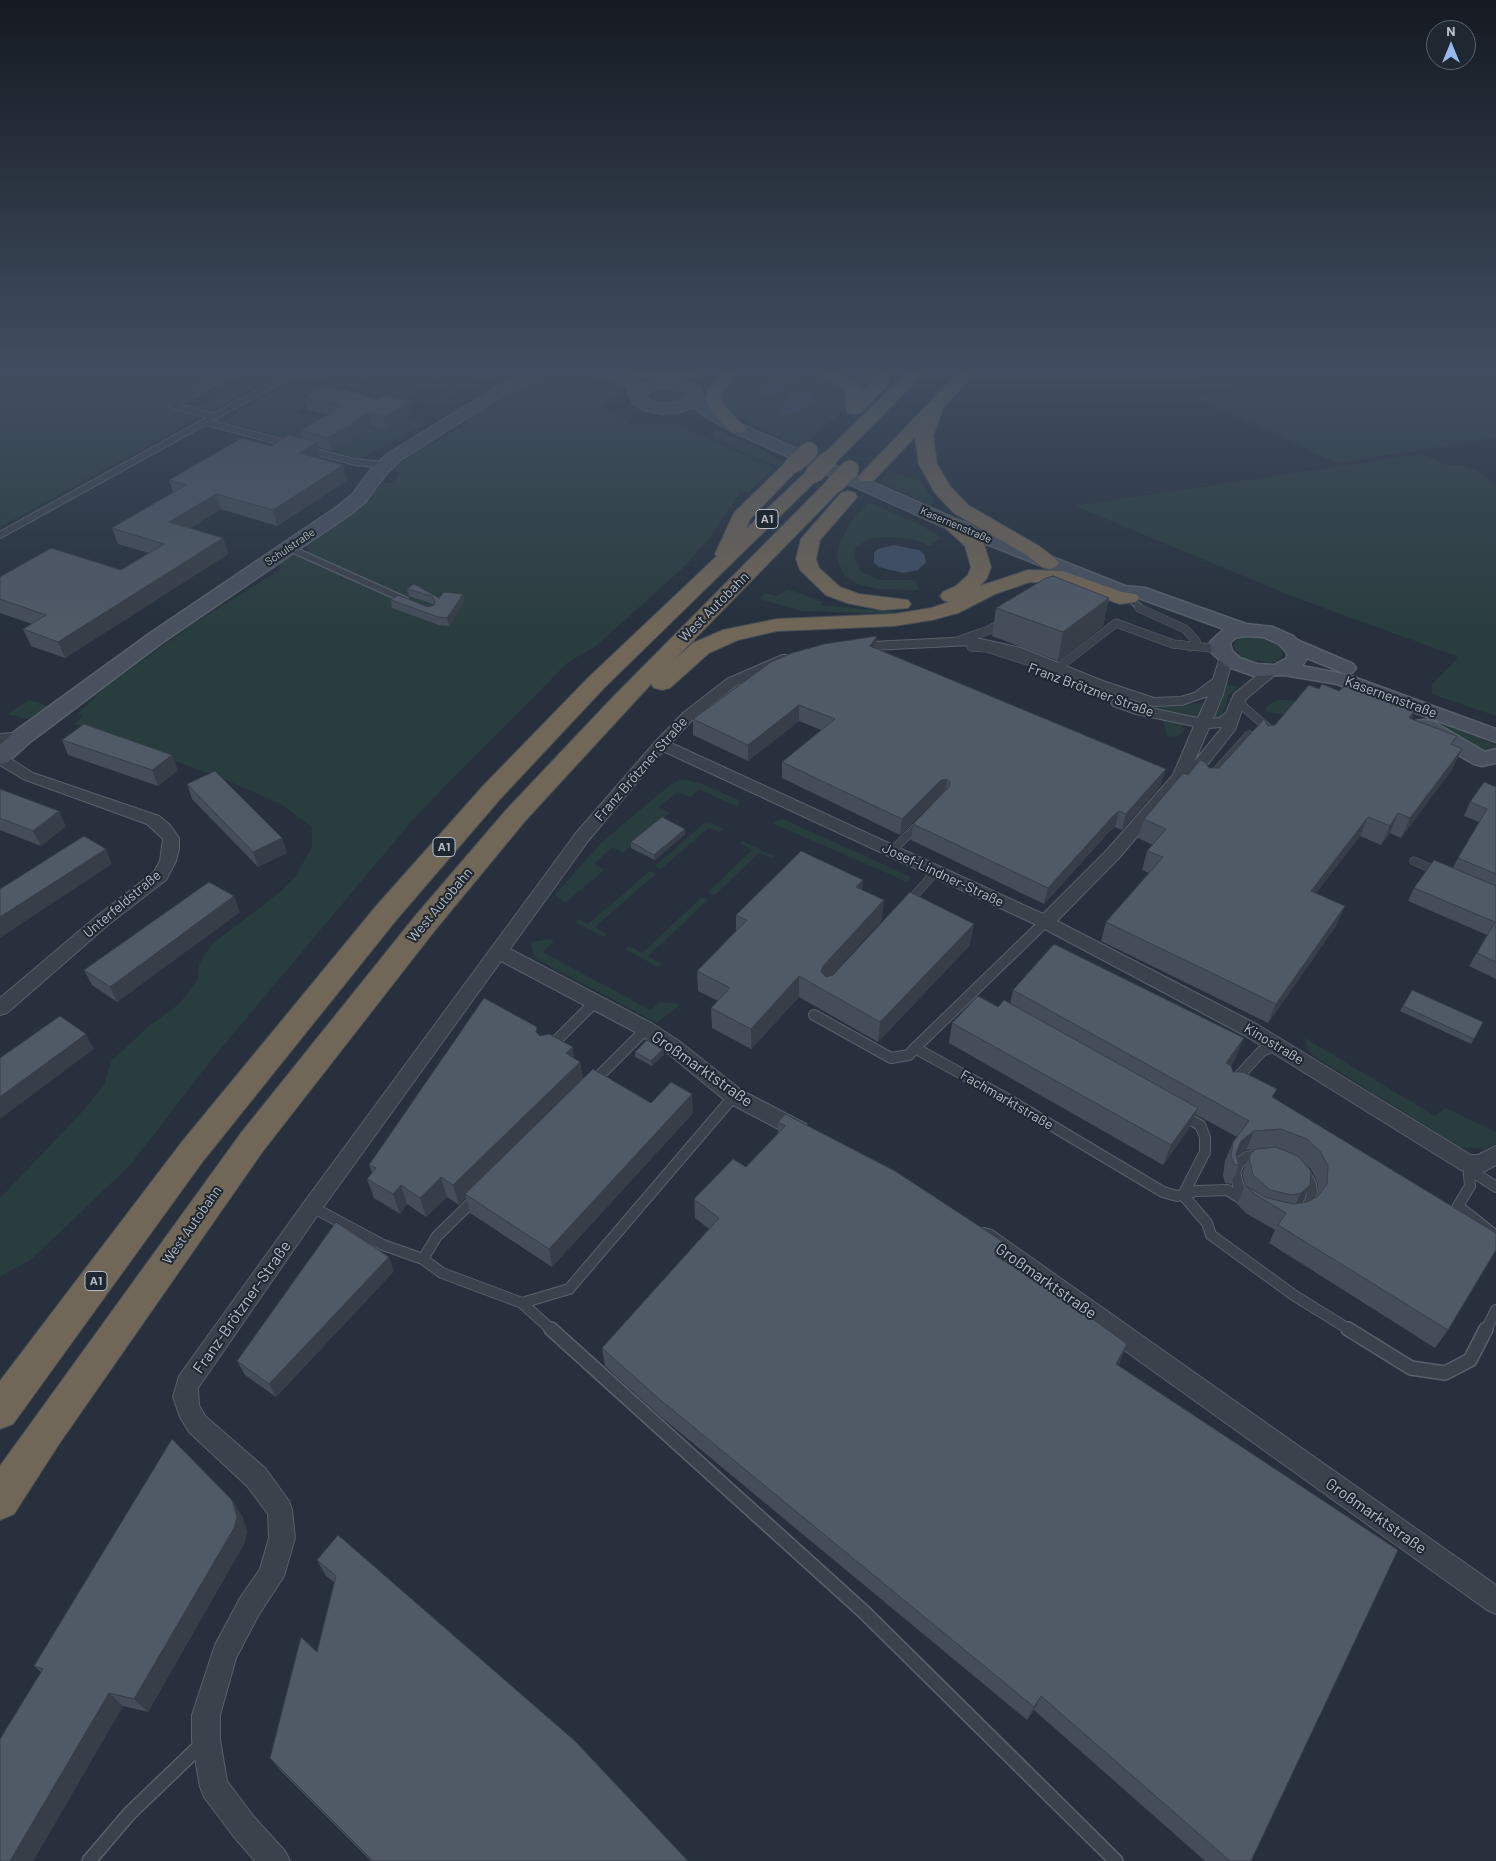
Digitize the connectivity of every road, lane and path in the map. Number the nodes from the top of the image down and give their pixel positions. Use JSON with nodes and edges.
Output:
{"nodes":[{"id":1,"x":146,"y":455,"type":"edge"},
{"id":2,"x":328,"y":455,"type":"edge"},
{"id":3,"x":400,"y":455,"type":"edge"},
{"id":4,"x":797,"y":455,"type":"edge"},
{"id":5,"x":804,"y":455,"type":"edge"},
{"id":6,"x":833,"y":455,"type":"edge"},
{"id":7,"x":889,"y":455,"type":"edge"},
{"id":8,"x":926,"y":455,"type":"edge"},
{"id":9,"x":856,"y":463,"type":"dead end"},
{"id":10,"x":384,"y":465,"type":"junction"},
{"id":11,"x":844,"y":488,"type":"junction"},
{"id":12,"x":950,"y":523,"type":"junction"},
{"id":13,"x":0,"y":535,"type":"edge"},
{"id":14,"x":289,"y":548,"type":"junction"},
{"id":15,"x":1028,"y":555,"type":"junction"},
{"id":16,"x":1049,"y":563,"type":"junction"},
{"id":17,"x":721,"y":564,"type":"junction"},
{"id":18,"x":988,"y":590,"type":"junction"},
{"id":19,"x":1126,"y":595,"type":"junction"},
{"id":20,"x":415,"y":604,"type":"edge"},
{"id":21,"x":1012,"y":616,"type":"edge"},
{"id":22,"x":1107,"y":619,"type":"dead end"},
{"id":23,"x":1116,"y":623,"type":"junction"},
{"id":24,"x":1244,"y":630,"type":"junction"},
{"id":25,"x":951,"y":643,"type":"junction"},
{"id":26,"x":1173,"y":644,"type":"joint"},
{"id":27,"x":1293,"y":645,"type":"junction"},
{"id":28,"x":970,"y":647,"type":"junction"},
{"id":29,"x":1190,"y":647,"type":"junction"},
{"id":30,"x":834,"y":649,"type":"edge"},
{"id":31,"x":1222,"y":649,"type":"junction"},
{"id":32,"x":797,"y":656,"type":"edge"},
{"id":33,"x":1060,"y":668,"type":"junction"},
{"id":34,"x":1277,"y":670,"type":"junction"},
{"id":35,"x":1218,"y":682,"type":"junction"},
{"id":36,"x":1392,"y":697,"type":"junction"},
{"id":37,"x":620,"y":703,"type":"junction"},
{"id":38,"x":1235,"y":709,"type":"junction"},
{"id":39,"x":1262,"y":722,"type":"junction"},
{"id":40,"x":1204,"y":724,"type":"junction"},
{"id":41,"x":1494,"y":733,"type":"edge"},
{"id":42,"x":1267,"y":735,"type":"edge"},
{"id":43,"x":22,"y":737,"type":"junction"},
{"id":44,"x":0,"y":739,"type":"edge"},
{"id":45,"x":661,"y":744,"type":"junction"},
{"id":46,"x":1496,"y":756,"type":"edge"},
{"id":47,"x":0,"y":757,"type":"edge"},
{"id":48,"x":1180,"y":777,"type":"junction"},
{"id":49,"x":1205,"y":782,"type":"edge"},
{"id":50,"x":924,"y":819,"type":"edge"},
{"id":51,"x":892,"y":850,"type":"junction"},
{"id":52,"x":1414,"y":860,"type":"dead end"},
{"id":53,"x":936,"y":871,"type":"junction"},
{"id":54,"x":1445,"y":875,"type":"edge"},
{"id":55,"x":900,"y":911,"type":"edge"},
{"id":56,"x":1045,"y":922,"type":"junction"},
{"id":57,"x":498,"y":951,"type":"junction"},
{"id":58,"x":594,"y":1003,"type":"junction"},
{"id":59,"x":0,"y":1008,"type":"edge"},
{"id":60,"x":814,"y":1015,"type":"dead end"},
{"id":61,"x":646,"y":1029,"type":"junction"},
{"id":62,"x":1278,"y":1045,"type":"junction"},
{"id":63,"x":915,"y":1048,"type":"junction"},
{"id":64,"x":546,"y":1050,"type":"edge"},
{"id":65,"x":1230,"y":1086,"type":"edge"},
{"id":66,"x":583,"y":1091,"type":"edge"},
{"id":67,"x":734,"y":1096,"type":"junction"},
{"id":68,"x":1176,"y":1111,"type":"edge"},
{"id":69,"x":815,"y":1138,"type":"edge"},
{"id":70,"x":1270,"y":1154,"type":"edge"},
{"id":71,"x":1496,"y":1154,"type":"edge"},
{"id":72,"x":1295,"y":1164,"type":"edge"},
{"id":73,"x":1469,"y":1167,"type":"junction"},
{"id":74,"x":1496,"y":1187,"type":"edge"},
{"id":75,"x":486,"y":1188,"type":"edge"},
{"id":76,"x":1183,"y":1195,"type":"junction"},
{"id":77,"x":312,"y":1207,"type":"junction"},
{"id":78,"x":1296,"y":1214,"type":"edge"},
{"id":79,"x":970,"y":1229,"type":"edge"},
{"id":80,"x":1496,"y":1236,"type":"edge"},
{"id":81,"x":423,"y":1259,"type":"junction"},
{"id":82,"x":522,"y":1303,"type":"junction"},
{"id":83,"x":1496,"y":1310,"type":"edge"},
{"id":84,"x":0,"y":1411,"type":"edge"},
{"id":85,"x":0,"y":1500,"type":"edge"},
{"id":86,"x":1496,"y":1601,"type":"edge"},
{"id":87,"x":206,"y":1740,"type":"junction"},
{"id":88,"x":88,"y":1861,"type":"edge"},
{"id":89,"x":274,"y":1861,"type":"edge"},
{"id":90,"x":1116,"y":1861,"type":"edge"}],
"edges":[{"from":1,"to":13,"type":"lane"},
{"from":2,"to":10,"type":"lane"},
{"from":3,"to":10,"type":"main road","name":"Schulstraße"},
{"from":4,"to":12,"type":"main road","name":"Kasernenstraße"},
{"from":5,"to":17,"type":"highway","bridge":true},
{"from":6,"to":17,"type":"highway","name":"West Autobahn","number":"A1","bridge":true},
{"from":7,"to":11,"type":"highway"},
{"from":8,"to":16,"type":"highway"},
{"from":9,"to":11,"type":"highway","name":"West Autobahn","number":"A1","bridge":true},
{"from":10,"to":14,"type":"main road","name":"Schulstraße"},
{"from":11,"to":12,"type":"highway"},
{"from":11,"to":37,"type":"highway","name":"West Autobahn","number":"A1"},
{"from":12,"to":15,"type":"main road","name":"Kasernenstraße"},
{"from":14,"to":20,"type":"lane"},
{"from":14,"to":43,"type":"main road","name":"Schulstraße"},
{"from":15,"to":16,"type":"main road","name":"Kasernenstraße"},
{"from":15,"to":18,"type":"highway"},
{"from":16,"to":19,"type":"main road","name":"Kasernenstraße"},
{"from":17,"to":84,"type":"highway","name":"West Autobahn","number":"A1"},
{"from":18,"to":19,"type":"highway"},
{"from":18,"to":37,"type":"highway"},
{"from":19,"to":24,"type":"main road","name":"Kasernenstraße"},
{"from":19,"to":29,"type":"lane"},
{"from":19,"to":31,"type":"main road","name":"Kasernenstraße"},
{"from":21,"to":25,"type":"lane"},
{"from":22,"to":23,"type":"lane"},
{"from":23,"to":26,"type":"lane"},
{"from":23,"to":33,"type":"lane"},
{"from":24,"to":27,"type":"main road","name":"Kasernenstraße"},
{"from":24,"to":31,"type":"main road"},
{"from":25,"to":28,"type":"street","name":"Franz Brötzner Straße"},
{"from":25,"to":30,"type":"street","name":"Franz Brötzner Straße"},
{"from":25,"to":33,"type":"street","name":"Franz Brötzner Straße"},
{"from":26,"to":29,"type":"lane"},
{"from":27,"to":34,"type":"main road"},
{"from":27,"to":41,"type":"main road","name":"Kasernenstraße"},
{"from":28,"to":33,"type":"lane"},
{"from":28,"to":40,"type":"street","name":"Franz Brötzner Straße"},
{"from":29,"to":31,"type":"lane"},
{"from":31,"to":34,"type":"main road","name":"Kasernenstraße"},
{"from":31,"to":35,"type":"street"},
{"from":32,"to":45,"type":"street","name":"Franz Brötzner Straße"},
{"from":33,"to":35,"type":"street","name":"Franz Brötzner Straße"},
{"from":34,"to":36,"type":"main road","name":"Kasernenstraße"},
{"from":34,"to":38,"type":"street"},
{"from":35,"to":40,"type":"street"},
{"from":36,"to":41,"type":"main road","name":"Kasernenstraße"},
{"from":36,"to":46,"type":"main road"},
{"from":37,"to":85,"type":"highway","name":"West Autobahn","number":"A1"},
{"from":38,"to":39,"type":"lane"},
{"from":38,"to":40,"type":"street","name":"Franz Brötzner Straße"},
{"from":38,"to":48,"type":"street"},
{"from":39,"to":42,"type":"lane"},
{"from":39,"to":49,"type":"lane"},
{"from":40,"to":48,"type":"street"},
{"from":43,"to":44,"type":"street"},
{"from":43,"to":47,"type":"main road","name":"Schulstraße"},
{"from":45,"to":51,"type":"street","name":"Josef-Lindner-Straße"},
{"from":45,"to":57,"type":"street","name":"Franz Brötzner Straße"},
{"from":47,"to":59,"type":"street","name":"Unterfeldstraße"},
{"from":48,"to":56,"type":"street"},
{"from":50,"to":51,"type":"lane"},
{"from":51,"to":53,"type":"street","name":"Josef-Lindner-Straße"},
{"from":52,"to":54,"type":"lane"},
{"from":53,"to":55,"type":"lane"},
{"from":53,"to":56,"type":"street","name":"Josef-Lindner-Straße"},
{"from":56,"to":62,"type":"street","name":"Kinostraße"},
{"from":56,"to":63,"type":"lane"},
{"from":57,"to":58,"type":"street","name":"Großmarktstraße"},
{"from":57,"to":77,"type":"street","name":"Franz-Brötzner-Straße"},
{"from":58,"to":61,"type":"street","name":"Großmarktstraße"},
{"from":58,"to":64,"type":"lane"},
{"from":60,"to":63,"type":"lane"},
{"from":61,"to":66,"type":"lane"},
{"from":61,"to":67,"type":"street","name":"Großmarktstraße"},
{"from":62,"to":65,"type":"lane"},
{"from":62,"to":73,"type":"street","name":"Kinostraße"},
{"from":63,"to":76,"type":"lane","name":"Fachmarktstraße"},
{"from":67,"to":69,"type":"street","name":"Großmarktstraße"},
{"from":67,"to":82,"type":"lane"},
{"from":68,"to":76,"type":"lane"},
{"from":70,"to":76,"type":"lane","name":"Fachmarktstraße"},
{"from":71,"to":73,"type":"street"},
{"from":72,"to":78,"type":"lane"},
{"from":73,"to":74,"type":"lane"},
{"from":73,"to":80,"type":"lane"},
{"from":75,"to":81,"type":"lane"},
{"from":76,"to":83,"type":"lane"},
{"from":77,"to":81,"type":"lane"},
{"from":77,"to":87,"type":"street","name":"Franz-Brötzner-Straße"},
{"from":79,"to":86,"type":"street","name":"Großmarktstraße"},
{"from":81,"to":82,"type":"lane"},
{"from":82,"to":90,"type":"lane"},
{"from":87,"to":88,"type":"lane"},
{"from":87,"to":89,"type":"street","name":"Franz-Brötzner-Straße"}]}
